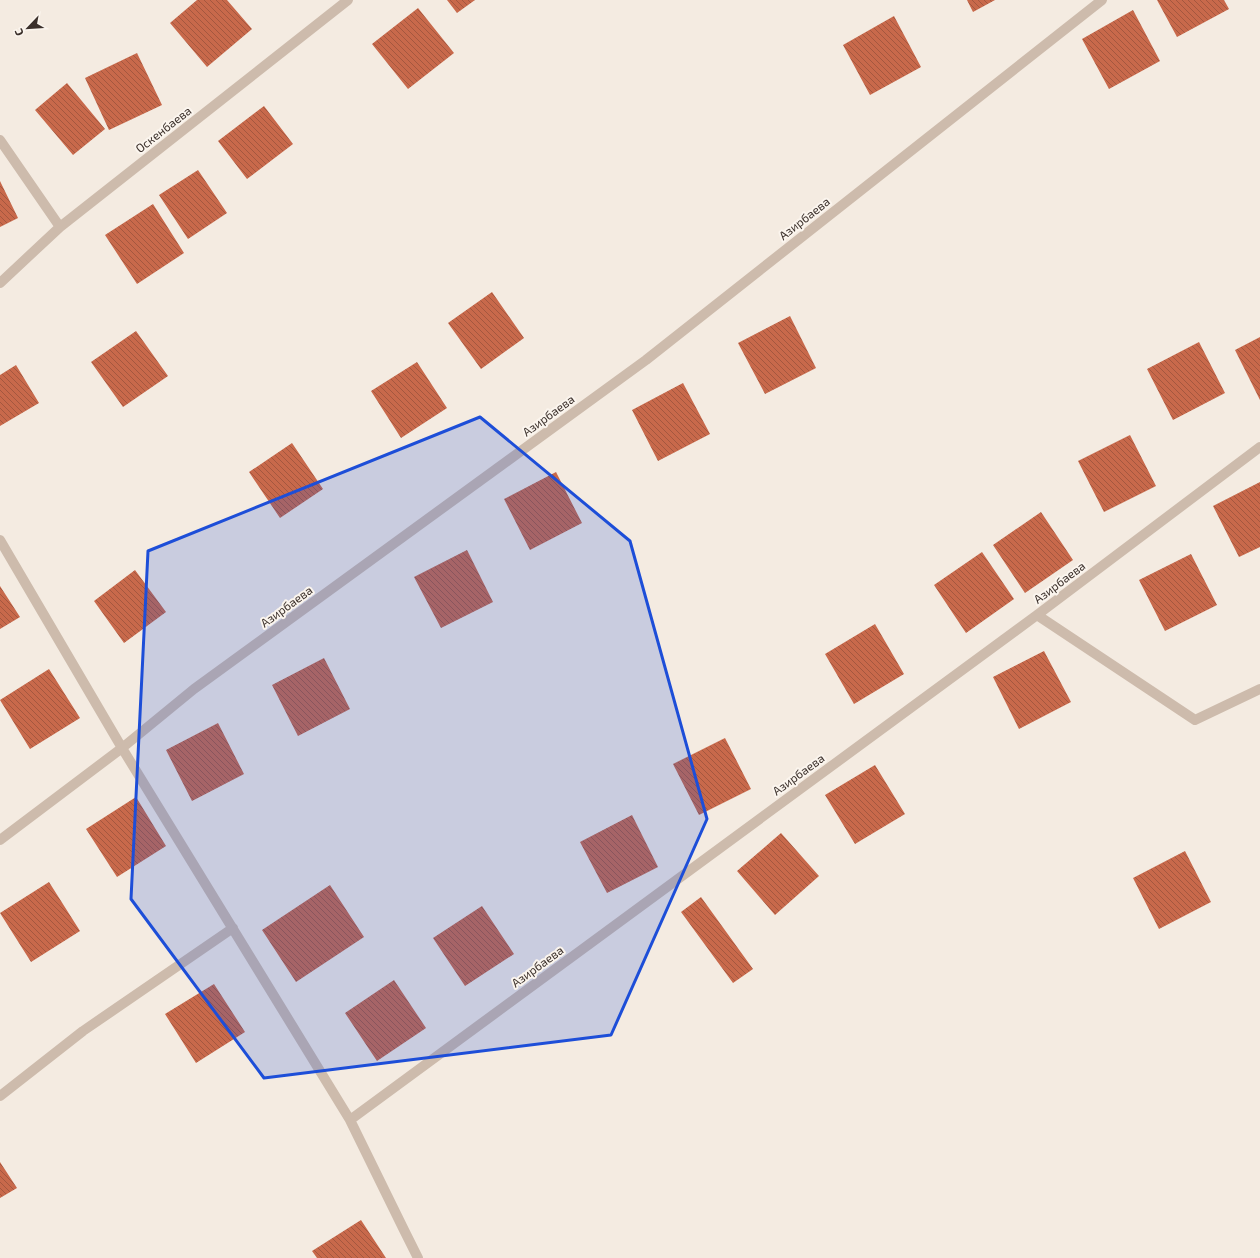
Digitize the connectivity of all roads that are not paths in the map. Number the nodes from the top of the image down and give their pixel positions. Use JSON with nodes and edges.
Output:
{"nodes":[{"id":1,"x":348,"y":0,"type":"edge"},
{"id":2,"x":1102,"y":0,"type":"edge"},
{"id":3,"x":0,"y":140,"type":"edge"},
{"id":4,"x":60,"y":226,"type":"junction"},
{"id":5,"x":0,"y":283,"type":"edge"},
{"id":6,"x":1260,"y":447,"type":"edge"},
{"id":7,"x":0,"y":540,"type":"edge"},
{"id":8,"x":1037,"y":615,"type":"junction"},
{"id":9,"x":1260,"y":689,"type":"edge"},
{"id":10,"x":122,"y":748,"type":"junction"},
{"id":11,"x":0,"y":840,"type":"edge"},
{"id":12,"x":233,"y":928,"type":"junction"},
{"id":13,"x":0,"y":1096,"type":"edge"},
{"id":14,"x":350,"y":1120,"type":"junction"},
{"id":15,"x":418,"y":1258,"type":"edge"}],
"edges":[{"from":1,"to":4,"type":"street","name":"Оскенбаева"},
{"from":2,"to":10,"type":"street","name":"Азирбаева"},
{"from":3,"to":4,"type":"street"},
{"from":4,"to":5,"type":"street","name":"Оскенбаева"},
{"from":6,"to":8,"type":"street","name":"Азирбаева"},
{"from":7,"to":10,"type":"street"},
{"from":8,"to":9,"type":"street"},
{"from":8,"to":14,"type":"street","name":"Азирбаева"},
{"from":10,"to":11,"type":"street","name":"Азирбаева"},
{"from":10,"to":12,"type":"street"},
{"from":12,"to":13,"type":"street"},
{"from":12,"to":14,"type":"street"},
{"from":14,"to":15,"type":"street"}]}
